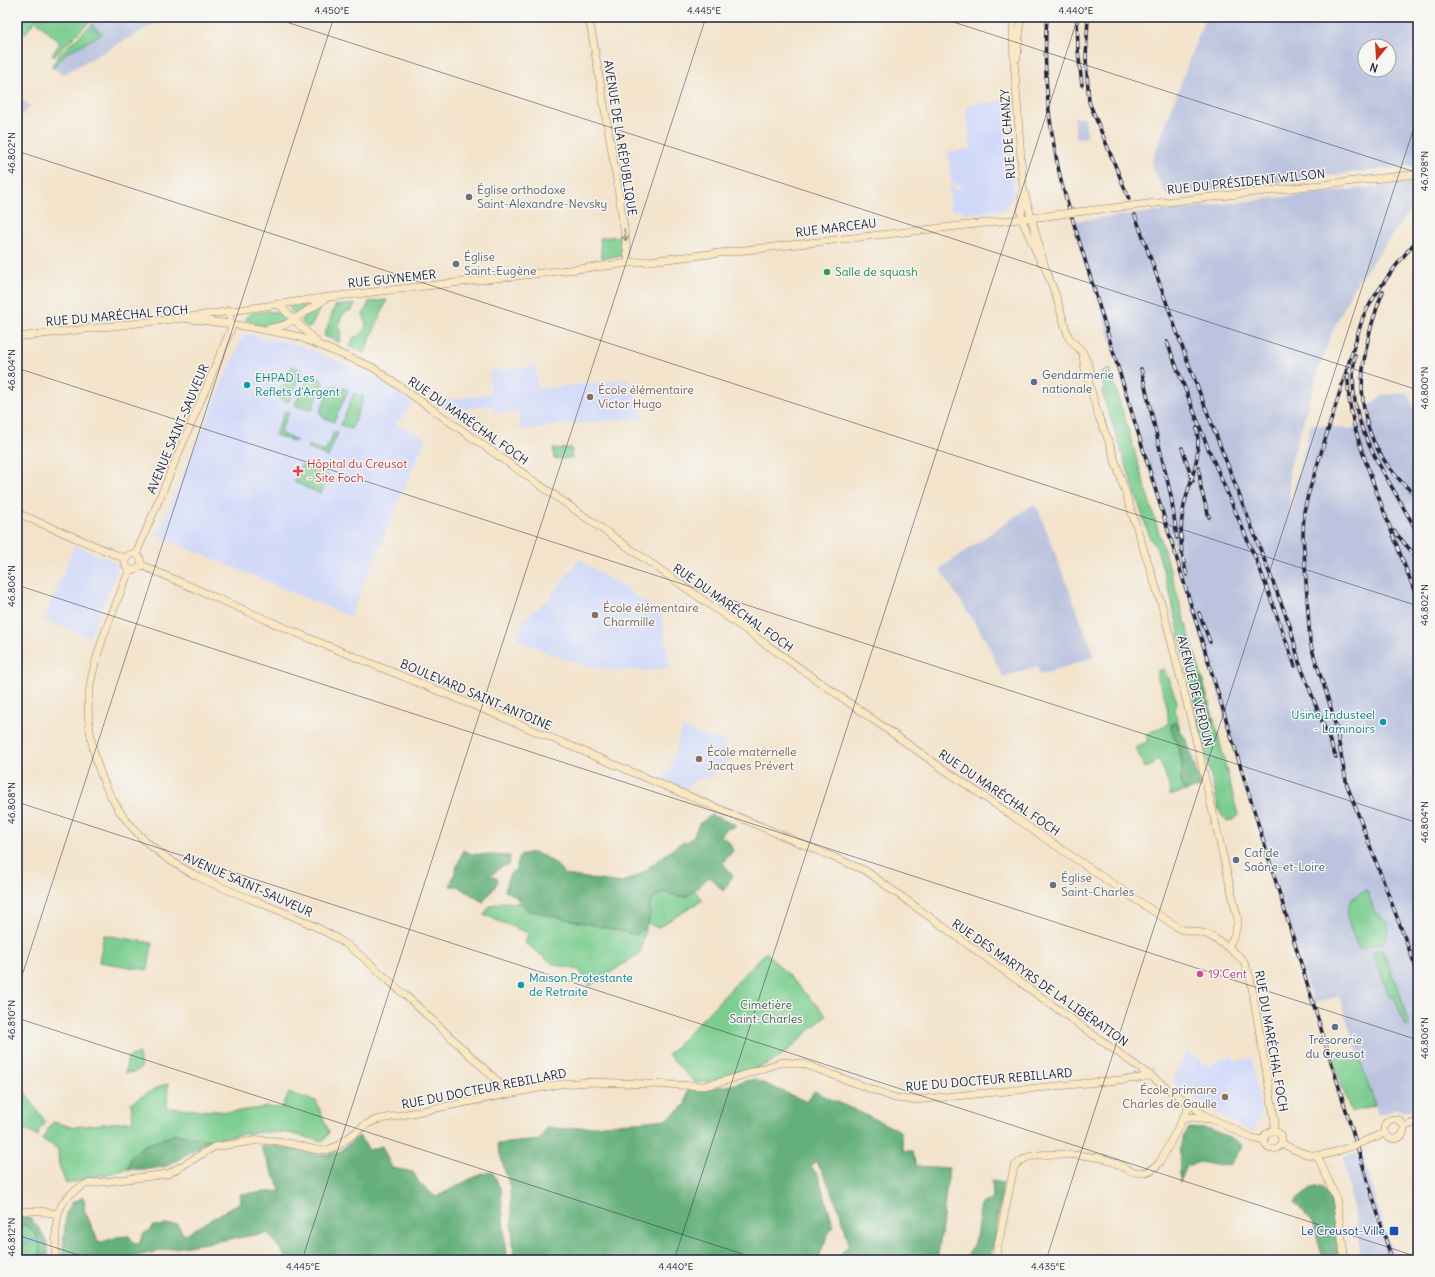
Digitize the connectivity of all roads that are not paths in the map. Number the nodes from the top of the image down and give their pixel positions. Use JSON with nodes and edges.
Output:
{"nodes":[{"id":1,"x":589,"y":17,"type":"edge"},
{"id":2,"x":1013,"y":17,"type":"edge"},
{"id":3,"x":1021,"y":17,"type":"edge"},
{"id":4,"x":1016,"y":78,"type":"junction"},
{"id":5,"x":1418,"y":174,"type":"edge"},
{"id":6,"x":1023,"y":188,"type":"junction"},
{"id":7,"x":1032,"y":216,"type":"junction"},
{"id":8,"x":1047,"y":216,"type":"joint"},
{"id":9,"x":1021,"y":218,"type":"junction"},
{"id":10,"x":629,"y":263,"type":"junction"},
{"id":11,"x":1045,"y":267,"type":"junction"},
{"id":12,"x":329,"y":298,"type":"junction"},
{"id":13,"x":278,"y":304,"type":"junction"},
{"id":14,"x":229,"y":310,"type":"junction"},
{"id":15,"x":182,"y":318,"type":"junction"},
{"id":16,"x":293,"y":320,"type":"junction"},
{"id":17,"x":232,"y":324,"type":"junction"},
{"id":18,"x":266,"y":330,"type":"junction"},
{"id":19,"x":17,"y":337,"type":"edge"},
{"id":20,"x":323,"y":346,"type":"junction"},
{"id":21,"x":17,"y":513,"type":"edge"},
{"id":22,"x":136,"y":554,"type":"junction"},
{"id":23,"x":126,"y":559,"type":"junction"},
{"id":24,"x":141,"y":565,"type":"junction"},
{"id":25,"x":130,"y":569,"type":"junction"},
{"id":26,"x":802,"y":844,"type":"joint"},
{"id":27,"x":1228,"y":947,"type":"junction"},
{"id":28,"x":1151,"y":1075,"type":"junction"},
{"id":29,"x":510,"y":1094,"type":"junction"},
{"id":30,"x":1190,"y":1105,"type":"junction"},
{"id":31,"x":1182,"y":1119,"type":"junction"},
{"id":32,"x":1213,"y":1119,"type":"junction"},
{"id":33,"x":1418,"y":1121,"type":"edge"},
{"id":34,"x":1404,"y":1127,"type":"junction"},
{"id":35,"x":1273,"y":1131,"type":"junction"},
{"id":36,"x":1381,"y":1134,"type":"junction"},
{"id":37,"x":1265,"y":1140,"type":"junction"},
{"id":38,"x":1281,"y":1143,"type":"junction"},
{"id":39,"x":1318,"y":1157,"type":"junction"},
{"id":40,"x":17,"y":1211,"type":"edge"},
{"id":41,"x":57,"y":1214,"type":"junction"},
{"id":42,"x":55,"y":1260,"type":"edge"},
{"id":43,"x":994,"y":1260,"type":"edge"},
{"id":44,"x":1345,"y":1260,"type":"edge"}],
"edges":[{"from":1,"to":10,"type":"main road","name":"AVENUE DE LA RÉPUBLIQUE","one_way":true},
{"from":2,"to":4,"type":"main road","name":"RUE DE CHANZY"},
{"from":3,"to":4,"type":"main road","name":"RUE DE CHANZY"},
{"from":4,"to":6,"type":"main road","name":"RUE DE CHANZY"},
{"from":5,"to":8,"type":"main road","name":"RUE DU PRÉSIDENT WILSON","bridge":true},
{"from":6,"to":7,"type":"main road","name":"RUE DE CHANZY"},
{"from":6,"to":9,"type":"main road","name":"RUE DE CHANZY"},
{"from":7,"to":8,"type":"main road","name":"RUE MARCEAU"},
{"from":7,"to":9,"type":"main road","name":"RUE MARCEAU"},
{"from":7,"to":11,"type":"main road","name":"AVENUE DE VERDUN"},
{"from":9,"to":10,"type":"main road","name":"RUE MARCEAU"},
{"from":9,"to":11,"type":"main road","name":"AVENUE DE VERDUN"},
{"from":10,"to":12,"type":"main road","name":"RUE GUYNEMER"},
{"from":11,"to":27,"type":"main road","name":"AVENUE DE VERDUN"},
{"from":12,"to":13,"type":"main road","name":"RUE GUYNEMER"},
{"from":12,"to":16,"type":"main road"},
{"from":13,"to":14,"type":"main road","name":"RUE GUYNEMER"},
{"from":13,"to":16,"type":"main road"},
{"from":14,"to":15,"type":"main road","name":"RUE GUYNEMER"},
{"from":14,"to":17,"type":"main road"},
{"from":15,"to":17,"type":"main road","name":"RUE DU MARÉCHAL FOCH"},
{"from":15,"to":19,"type":"main road","name":"RUE DU MARÉCHAL FOCH"},
{"from":16,"to":18,"type":"main road"},
{"from":16,"to":20,"type":"main road"},
{"from":17,"to":18,"type":"main road","name":"RUE DU MARÉCHAL FOCH"},
{"from":17,"to":22,"type":"main road","name":"AVENUE SAINT-SAUVEUR"},
{"from":18,"to":20,"type":"main road","name":"RUE DU MARÉCHAL FOCH"},
{"from":20,"to":27,"type":"main road","name":"RUE DU MARÉCHAL FOCH"},
{"from":21,"to":23,"type":"main road"},
{"from":22,"to":23,"type":"main road"},
{"from":22,"to":24,"type":"main road"},
{"from":23,"to":25,"type":"main road"},
{"from":24,"to":25,"type":"main road"},
{"from":24,"to":26,"type":"main road","name":"BOULEVARD SAINT-ANTOINE"},
{"from":25,"to":29,"type":"main road","name":"AVENUE SAINT-SAUVEUR"},
{"from":26,"to":28,"type":"main road","name":"RUE DES MARTYRS DE LA LIBÉRATION"},
{"from":27,"to":35,"type":"main road","name":"RUE DU MARÉCHAL FOCH"},
{"from":28,"to":29,"type":"main road","name":"RUE DU DOCTEUR REBILLARD"},
{"from":28,"to":30,"type":"main road","name":"RUE DES MARTYRS DE LA LIBÉRATION"},
{"from":29,"to":41,"type":"main road","name":"RUE DU DOCTEUR REBILLARD"},
{"from":30,"to":31,"type":"main road"},
{"from":30,"to":32,"type":"main road","name":"RUE DES MARTYRS DE LA LIBÉRATION"},
{"from":31,"to":32,"type":"main road"},
{"from":31,"to":43,"type":"main road"},
{"from":32,"to":37,"type":"main road","name":"RUE DES MARTYRS DE LA LIBÉRATION"},
{"from":33,"to":34,"type":"main road"},
{"from":34,"to":36,"type":"main road"},
{"from":34,"to":36,"type":"main road"},
{"from":35,"to":37,"type":"main road"},
{"from":35,"to":38,"type":"main road"},
{"from":36,"to":39,"type":"main road","bridge":true},
{"from":37,"to":38,"type":"main road"},
{"from":38,"to":39,"type":"main road"},
{"from":39,"to":44,"type":"main road"},
{"from":40,"to":41,"type":"main road"},
{"from":41,"to":42,"type":"main road","name":"RUE DU DOCTEUR REBILLARD"}]}
